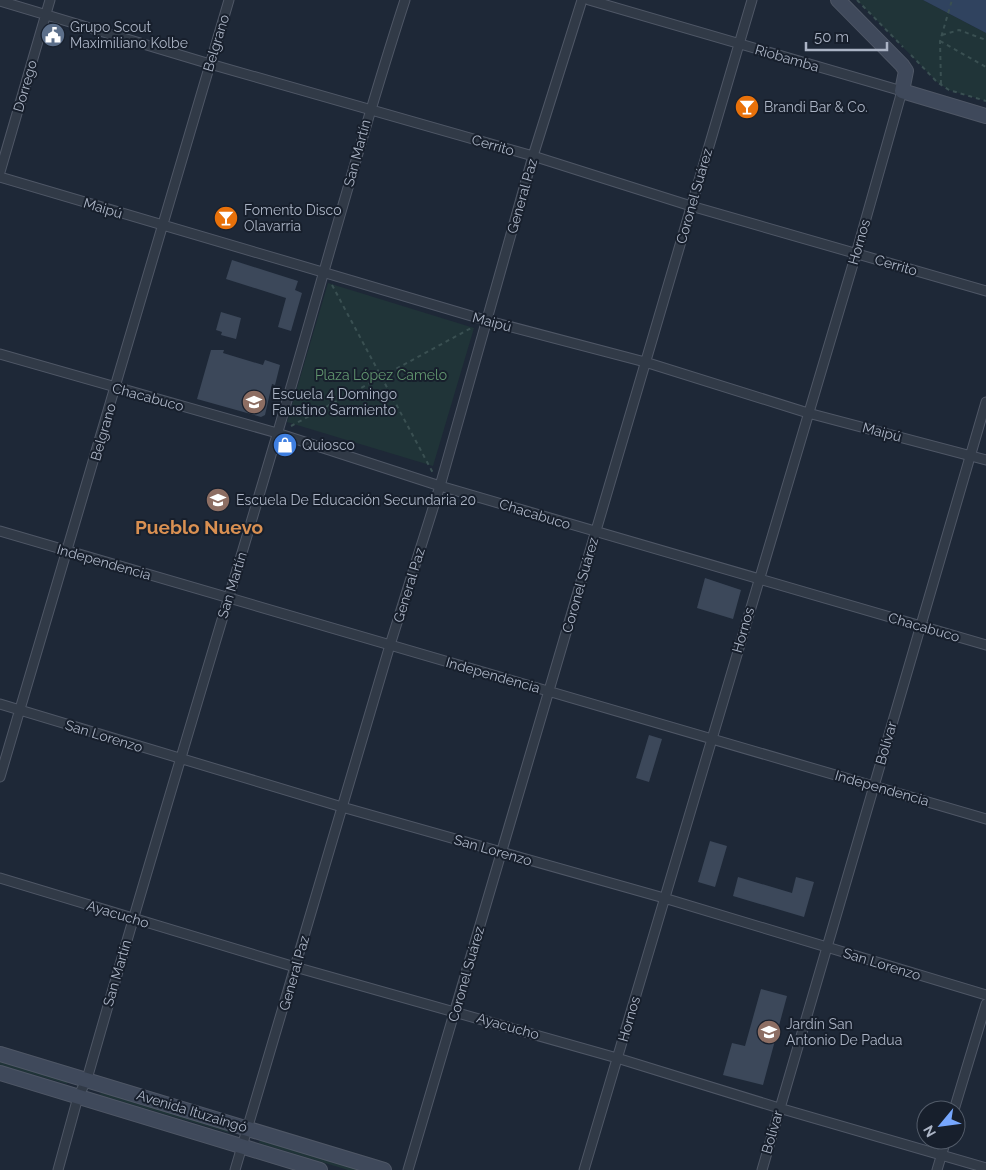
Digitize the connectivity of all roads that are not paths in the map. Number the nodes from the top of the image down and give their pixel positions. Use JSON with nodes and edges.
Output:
{"nodes":[{"id":1,"x":50,"y":0,"type":"edge"},
{"id":2,"x":229,"y":0,"type":"edge"},
{"id":3,"x":405,"y":0,"type":"edge"},
{"id":4,"x":582,"y":0,"type":"edge"},
{"id":5,"x":589,"y":0,"type":"edge"},
{"id":6,"x":752,"y":0,"type":"edge"},
{"id":7,"x":838,"y":0,"type":"edge"},
{"id":8,"x":0,"y":1,"type":"edge"},
{"id":9,"x":46,"y":14,"type":"junction"},
{"id":10,"x":739,"y":44,"type":"junction"},
{"id":11,"x":210,"y":64,"type":"junction"},
{"id":12,"x":902,"y":91,"type":"junction"},
{"id":13,"x":369,"y":110,"type":"junction"},
{"id":14,"x":986,"y":116,"type":"edge"},
{"id":15,"x":533,"y":156,"type":"junction"},
{"id":16,"x":0,"y":172,"type":"edge"},
{"id":17,"x":0,"y":177,"type":"edge"},
{"id":18,"x":691,"y":206,"type":"junction"},
{"id":19,"x":162,"y":226,"type":"junction"},
{"id":20,"x":856,"y":254,"type":"junction"},
{"id":21,"x":325,"y":272,"type":"junction"},
{"id":22,"x":986,"y":291,"type":"edge"},
{"id":23,"x":485,"y":320,"type":"junction"},
{"id":24,"x":0,"y":354,"type":"edge"},
{"id":25,"x":646,"y":362,"type":"junction"},
{"id":26,"x":116,"y":388,"type":"junction"},
{"id":27,"x":986,"y":402,"type":"edge"},
{"id":28,"x":808,"y":412,"type":"junction"},
{"id":29,"x":277,"y":433,"type":"junction"},
{"id":30,"x":970,"y":456,"type":"junction"},
{"id":31,"x":986,"y":460,"type":"edge"},
{"id":32,"x":440,"y":486,"type":"junction"},
{"id":33,"x":0,"y":531,"type":"edge"},
{"id":34,"x":596,"y":532,"type":"junction"},
{"id":35,"x":68,"y":551,"type":"junction"},
{"id":36,"x":758,"y":579,"type":"junction"},
{"id":37,"x":228,"y":598,"type":"junction"},
{"id":38,"x":920,"y":626,"type":"junction"},
{"id":39,"x":390,"y":645,"type":"junction"},
{"id":40,"x":986,"y":645,"type":"edge"},
{"id":41,"x":549,"y":690,"type":"junction"},
{"id":42,"x":0,"y":704,"type":"edge"},
{"id":43,"x":20,"y":710,"type":"junction"},
{"id":44,"x":712,"y":737,"type":"junction"},
{"id":45,"x":180,"y":759,"type":"junction"},
{"id":46,"x":0,"y":777,"type":"edge"},
{"id":47,"x":873,"y":785,"type":"junction"},
{"id":48,"x":342,"y":807,"type":"junction"},
{"id":49,"x":986,"y":818,"type":"edge"},
{"id":50,"x":502,"y":852,"type":"junction"},
{"id":51,"x":0,"y":878,"type":"edge"},
{"id":52,"x":664,"y":898,"type":"junction"},
{"id":53,"x":132,"y":919,"type":"junction"},
{"id":54,"x":825,"y":947,"type":"junction"},
{"id":55,"x":295,"y":967,"type":"junction"},
{"id":56,"x":986,"y":995,"type":"edge"},
{"id":57,"x":986,"y":1004,"type":"edge"},
{"id":58,"x":455,"y":1011,"type":"junction"},
{"id":59,"x":0,"y":1054,"type":"edge"},
{"id":60,"x":618,"y":1058,"type":"junction"},
{"id":61,"x":0,"y":1073,"type":"edge"},
{"id":62,"x":87,"y":1079,"type":"junction"},
{"id":63,"x":78,"y":1097,"type":"junction"},
{"id":64,"x":957,"y":1100,"type":"edge"},
{"id":65,"x":779,"y":1108,"type":"junction"},
{"id":66,"x":248,"y":1128,"type":"junction"},
{"id":67,"x":242,"y":1148,"type":"junction"},
{"id":68,"x":943,"y":1150,"type":"edge"},
{"id":69,"x":941,"y":1155,"type":"junction"},
{"id":70,"x":986,"y":1168,"type":"edge"},
{"id":71,"x":58,"y":1170,"type":"edge"},
{"id":72,"x":236,"y":1170,"type":"edge"},
{"id":73,"x":320,"y":1170,"type":"edge"},
{"id":74,"x":384,"y":1170,"type":"edge"},
{"id":75,"x":408,"y":1170,"type":"edge"},
{"id":76,"x":584,"y":1170,"type":"edge"},
{"id":77,"x":762,"y":1170,"type":"edge"},
{"id":78,"x":937,"y":1170,"type":"edge"}],
"edges":[{"from":1,"to":9,"type":"street","name":"Dorrego"},
{"from":2,"to":11,"type":"street","name":"Belgrano"},
{"from":3,"to":13,"type":"street","name":"San Martín"},
{"from":4,"to":15,"type":"street","name":"General Paz"},
{"from":5,"to":10,"type":"street","name":"Riobamba"},
{"from":6,"to":10,"type":"street","name":"Coronel Suárez"},
{"from":7,"to":12,"type":"main road"},
{"from":8,"to":9,"type":"street","name":"Cerrito"},
{"from":9,"to":11,"type":"street","name":"Cerrito"},
{"from":9,"to":16,"type":"street","name":"Dorrego"},
{"from":10,"to":12,"type":"street","name":"Riobamba"},
{"from":10,"to":18,"type":"street","name":"Coronel Suárez"},
{"from":11,"to":13,"type":"street","name":"Cerrito"},
{"from":11,"to":19,"type":"street","name":"Belgrano"},
{"from":12,"to":14,"type":"main road","name":"Riobamba"},
{"from":12,"to":20,"type":"street","name":"Hornos"},
{"from":13,"to":15,"type":"street","name":"Cerrito"},
{"from":13,"to":21,"type":"street","name":"San Martín"},
{"from":15,"to":18,"type":"street","name":"Cerrito"},
{"from":15,"to":23,"type":"street","name":"General Paz"},
{"from":17,"to":19,"type":"street","name":"Maipú"},
{"from":18,"to":20,"type":"street","name":"Cerrito"},
{"from":18,"to":25,"type":"street","name":"Coronel Suárez"},
{"from":19,"to":21,"type":"street","name":"Maipú"},
{"from":19,"to":26,"type":"street","name":"Belgrano"},
{"from":20,"to":22,"type":"street","name":"Cerrito"},
{"from":20,"to":28,"type":"street","name":"Hornos"},
{"from":21,"to":23,"type":"street","name":"Maipú"},
{"from":21,"to":29,"type":"street","name":"San Martín"},
{"from":23,"to":25,"type":"street","name":"Maipú"},
{"from":23,"to":32,"type":"street","name":"General Paz"},
{"from":24,"to":26,"type":"street","name":"Chacabuco"},
{"from":25,"to":28,"type":"street","name":"Maipú"},
{"from":25,"to":34,"type":"street","name":"Coronel Suárez"},
{"from":26,"to":29,"type":"street","name":"Chacabuco"},
{"from":26,"to":35,"type":"street","name":"Belgrano"},
{"from":27,"to":30,"type":"street","name":"Bolívar"},
{"from":28,"to":30,"type":"street","name":"Maipú"},
{"from":28,"to":36,"type":"street","name":"Hornos"},
{"from":29,"to":32,"type":"street","name":"Chacabuco"},
{"from":29,"to":37,"type":"street","name":"San Martín"},
{"from":30,"to":31,"type":"street","name":"Maipú"},
{"from":30,"to":38,"type":"street","name":"Bolívar"},
{"from":32,"to":34,"type":"street","name":"Chacabuco"},
{"from":32,"to":39,"type":"street","name":"General Paz"},
{"from":33,"to":35,"type":"street","name":"Independencia"},
{"from":34,"to":36,"type":"street","name":"Chacabuco"},
{"from":34,"to":41,"type":"street","name":"Coronel Suárez"},
{"from":35,"to":37,"type":"street","name":"Independencia"},
{"from":35,"to":43,"type":"street","name":"Belgrano"},
{"from":36,"to":38,"type":"street","name":"Chacabuco"},
{"from":36,"to":44,"type":"street","name":"Hornos"},
{"from":37,"to":39,"type":"street","name":"Independencia"},
{"from":37,"to":45,"type":"street","name":"San Martín"},
{"from":38,"to":40,"type":"street","name":"Chacabuco"},
{"from":38,"to":47,"type":"street","name":"Bolívar"},
{"from":39,"to":41,"type":"street","name":"Independencia"},
{"from":39,"to":48,"type":"street","name":"General Paz"},
{"from":41,"to":44,"type":"street","name":"Independencia"},
{"from":41,"to":50,"type":"street","name":"Coronel Suárez"},
{"from":42,"to":43,"type":"street","name":"San Lorenzo"},
{"from":43,"to":45,"type":"street","name":"San Lorenzo"},
{"from":43,"to":46,"type":"street","name":"Belgrano"},
{"from":44,"to":47,"type":"street","name":"Independencia"},
{"from":44,"to":52,"type":"street","name":"Hornos"},
{"from":45,"to":48,"type":"street","name":"San Lorenzo"},
{"from":45,"to":53,"type":"street","name":"San Martín"},
{"from":47,"to":49,"type":"street","name":"Independencia"},
{"from":47,"to":54,"type":"street","name":"Bolívar"},
{"from":48,"to":50,"type":"street","name":"San Lorenzo"},
{"from":48,"to":55,"type":"street","name":"General Paz"},
{"from":50,"to":52,"type":"street","name":"San Lorenzo"},
{"from":50,"to":58,"type":"street","name":"Coronel Suárez"},
{"from":51,"to":53,"type":"street","name":"Ayacucho"},
{"from":52,"to":54,"type":"street","name":"San Lorenzo"},
{"from":52,"to":60,"type":"street","name":"Hornos"},
{"from":53,"to":55,"type":"street","name":"Ayacucho"},
{"from":53,"to":62,"type":"street","name":"San Martín"},
{"from":54,"to":56,"type":"street","name":"San Lorenzo"},
{"from":54,"to":65,"type":"street","name":"Bolívar"},
{"from":55,"to":58,"type":"street","name":"Ayacucho"},
{"from":55,"to":66,"type":"street","name":"General Paz"},
{"from":57,"to":64,"type":"street"},
{"from":58,"to":60,"type":"street","name":"Ayacucho"},
{"from":58,"to":75,"type":"street","name":"Coronel Suárez"},
{"from":59,"to":62,"type":"main road","name":"Avenida Ituzaingó"},
{"from":60,"to":65,"type":"street","name":"Ayacucho"},
{"from":60,"to":76,"type":"street","name":"Hornos"},
{"from":61,"to":63,"type":"main road","name":"Avenida Ituzaingó"},
{"from":62,"to":63,"type":"street","name":"San Martín"},
{"from":62,"to":66,"type":"main road","name":"Avenida Ituzaingó"},
{"from":63,"to":67,"type":"main road","name":"Avenida Ituzaingó"},
{"from":63,"to":71,"type":"street","name":"San Martín"},
{"from":65,"to":69,"type":"street","name":"Ayacucho"},
{"from":65,"to":77,"type":"street","name":"Bolívar"},
{"from":66,"to":67,"type":"street","name":"General Paz"},
{"from":66,"to":74,"type":"main road","name":"Avenida Ituzaingó"},
{"from":67,"to":72,"type":"street","name":"General Paz"},
{"from":67,"to":73,"type":"main road","name":"Avenida Ituzaingó"},
{"from":68,"to":69,"type":"street"},
{"from":69,"to":70,"type":"street","name":"Ayacucho"},
{"from":69,"to":78,"type":"street"}]}
